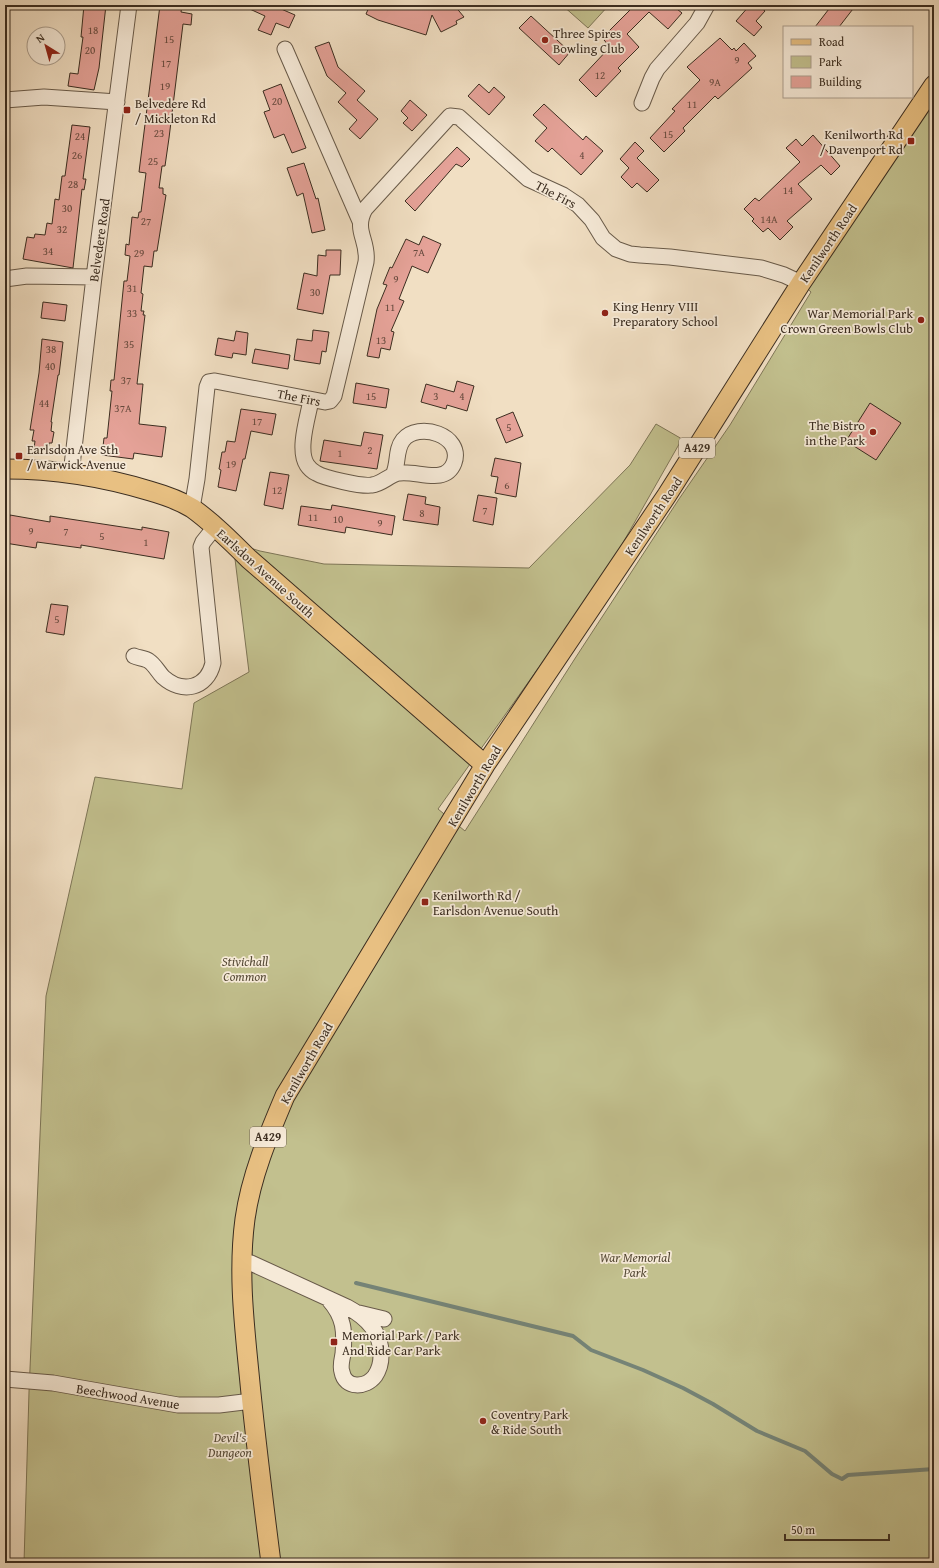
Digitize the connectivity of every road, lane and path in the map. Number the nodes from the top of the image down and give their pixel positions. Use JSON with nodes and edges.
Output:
{"nodes":[{"id":1,"x":129,"y":5,"type":"edge"},
{"id":2,"x":707,"y":5,"type":"edge"},
{"id":3,"x":285,"y":49,"type":"dead end"},
{"id":4,"x":934,"y":85,"type":"edge"},
{"id":5,"x":5,"y":100,"type":"edge"},
{"id":6,"x":117,"y":102,"type":"junction"},
{"id":7,"x":642,"y":104,"type":"dead end"},
{"id":8,"x":360,"y":221,"type":"junction"},
{"id":9,"x":94,"y":277,"type":"junction"},
{"id":10,"x":5,"y":279,"type":"edge"},
{"id":11,"x":801,"y":284,"type":"junction"},
{"id":12,"x":311,"y":400,"type":"junction"},
{"id":13,"x":5,"y":469,"type":"edge"},
{"id":14,"x":71,"y":474,"type":"junction"},
{"id":15,"x":393,"y":474,"type":"dead end"},
{"id":16,"x":192,"y":508,"type":"junction"},
{"id":17,"x":215,"y":527,"type":"junction"},
{"id":18,"x":134,"y":656,"type":"dead end"},
{"id":19,"x":485,"y":765,"type":"junction"},
{"id":20,"x":242,"y":1262,"type":"junction"},
{"id":21,"x":329,"y":1300,"type":"junction"},
{"id":22,"x":359,"y":1313,"type":"junction"},
{"id":23,"x":384,"y":1319,"type":"dead end"},
{"id":24,"x":5,"y":1379,"type":"edge"},
{"id":25,"x":252,"y":1400,"type":"junction"},
{"id":26,"x":271,"y":1563,"type":"edge"}],
"edges":[{"from":1,"to":6,"type":"street","name":"Belvedere Road"},
{"from":2,"to":7,"type":"street"},
{"from":3,"to":8,"type":"street","name":"The Firs"},
{"from":4,"to":11,"type":"main road","name":"Kenilworth Road","number":"A429"},
{"from":5,"to":6,"type":"street"},
{"from":6,"to":9,"type":"street","name":"Belvedere Road"},
{"from":8,"to":11,"type":"street","name":"The Firs"},
{"from":8,"to":12,"type":"street","name":"The Firs"},
{"from":9,"to":10,"type":"street"},
{"from":9,"to":14,"type":"street","name":"Belvedere Road"},
{"from":11,"to":19,"type":"main road","name":"Kenilworth Road","number":"A429"},
{"from":12,"to":15,"type":"street"},
{"from":12,"to":16,"type":"street","name":"The Firs"},
{"from":13,"to":14,"type":"main road","name":"Earlsdon Avenue South"},
{"from":14,"to":16,"type":"main road","name":"Earlsdon Avenue South"},
{"from":16,"to":17,"type":"main road","name":"Earlsdon Avenue South"},
{"from":17,"to":18,"type":"street"},
{"from":17,"to":19,"type":"main road","name":"Earlsdon Avenue South"},
{"from":19,"to":20,"type":"main road","name":"Kenilworth Road","number":"A429"},
{"from":20,"to":21,"type":"street"},
{"from":20,"to":25,"type":"main road","name":"Kenilworth Road","number":"A429"},
{"from":21,"to":22,"type":"street"},
{"from":21,"to":22,"type":"street"},
{"from":22,"to":23,"type":"street"},
{"from":24,"to":25,"type":"street","name":"Beechwood Avenue"},
{"from":25,"to":26,"type":"main road","name":"Kenilworth Road","number":"A429"}]}
